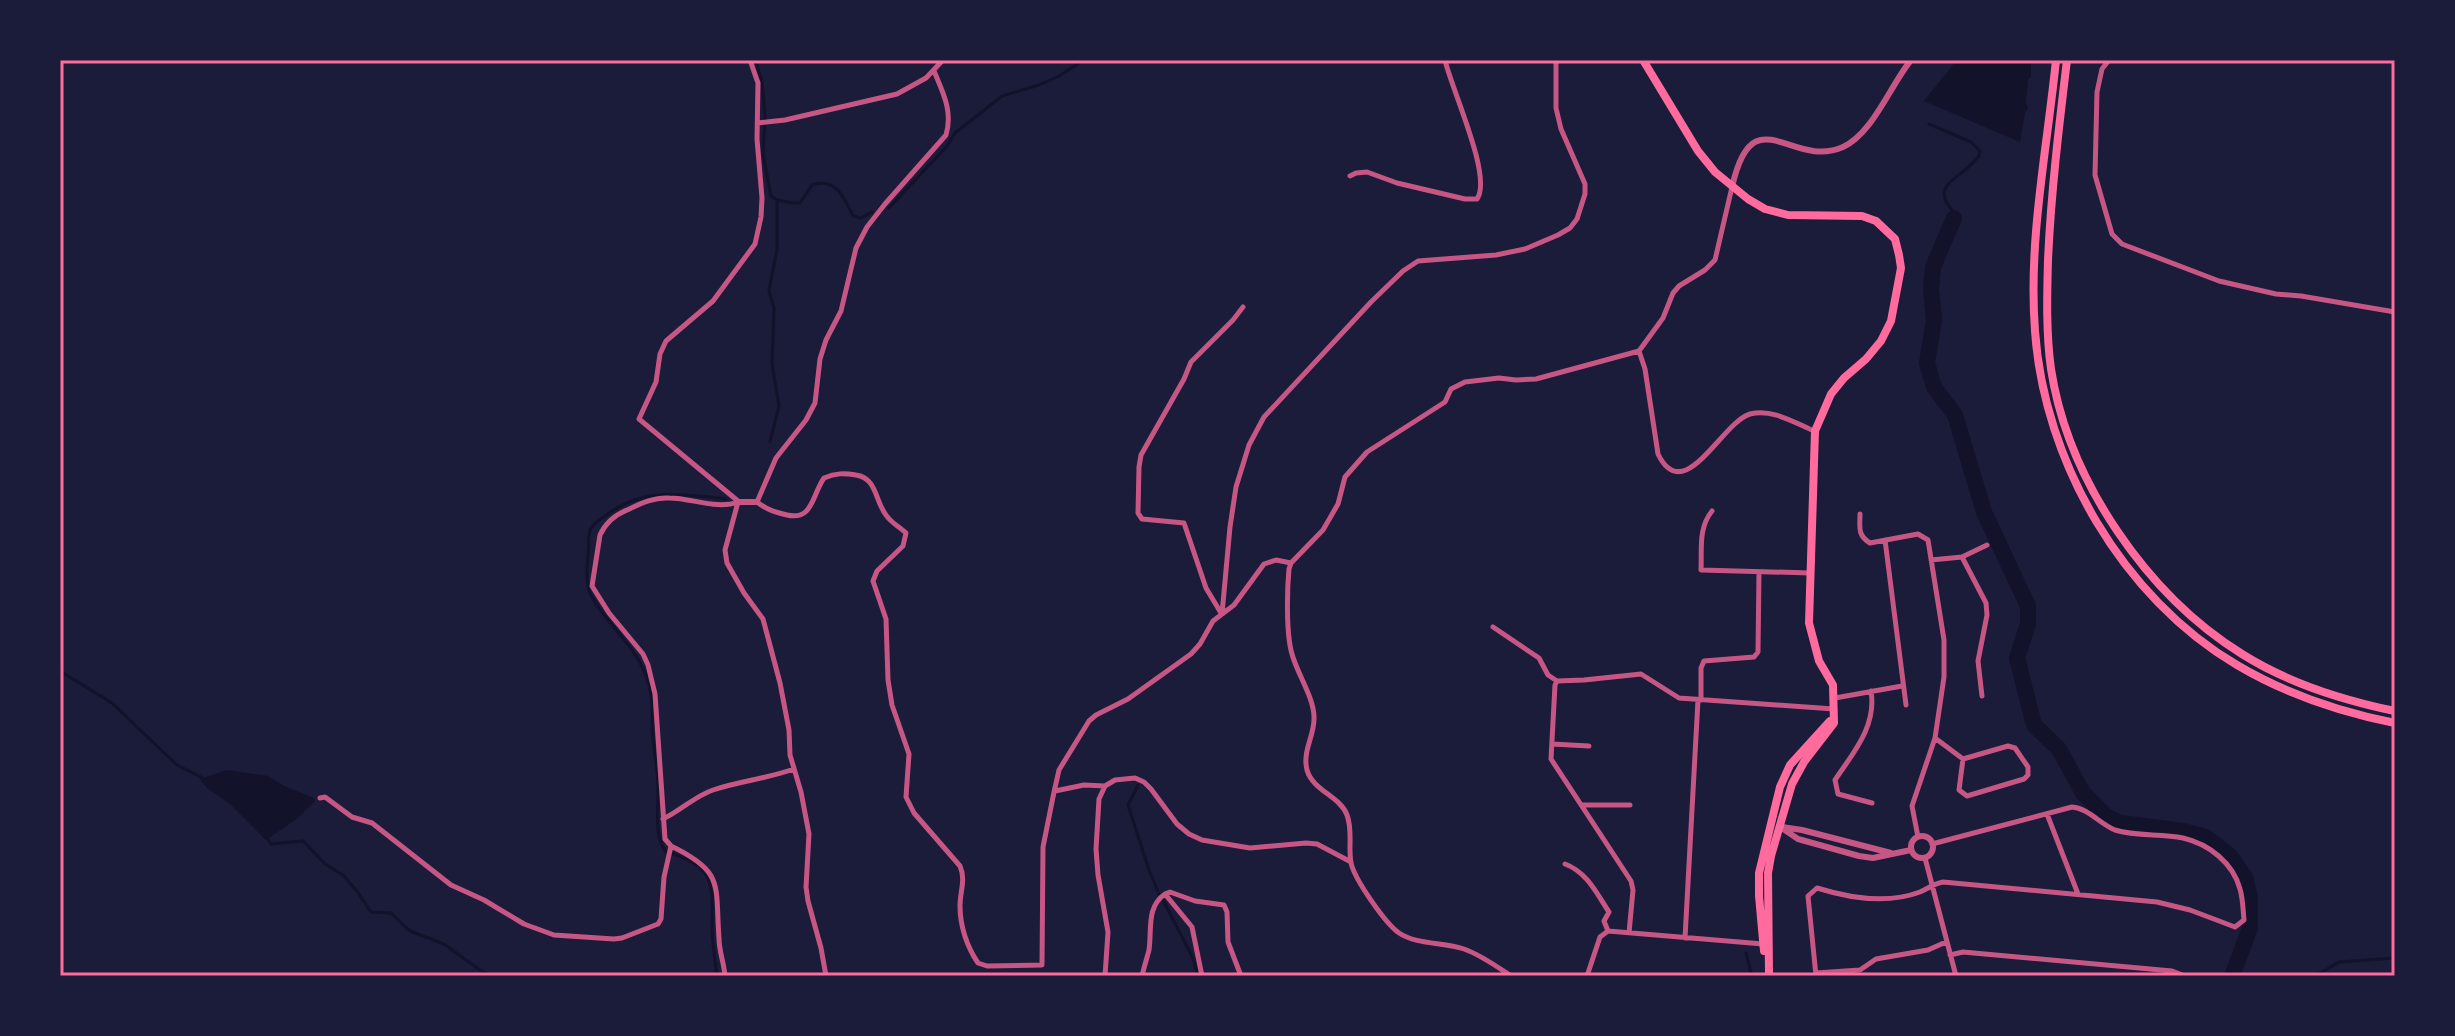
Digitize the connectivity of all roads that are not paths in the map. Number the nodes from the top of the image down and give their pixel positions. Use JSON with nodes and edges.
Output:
{"nodes":[{"id":1,"x":750,"y":60,"type":"edge"},
{"id":2,"x":943,"y":60,"type":"edge"},
{"id":3,"x":1445,"y":60,"type":"edge"},
{"id":4,"x":1556,"y":60,"type":"edge"},
{"id":5,"x":1643,"y":60,"type":"edge"},
{"id":6,"x":1911,"y":60,"type":"edge"},
{"id":7,"x":2056,"y":60,"type":"edge"},
{"id":8,"x":2067,"y":60,"type":"edge"},
{"id":9,"x":2109,"y":60,"type":"edge"},
{"id":10,"x":934,"y":71,"type":"junction"},
{"id":11,"x":763,"y":123,"type":"junction"},
{"id":12,"x":1350,"y":176,"type":"dead end"},
{"id":13,"x":1732,"y":187,"type":"junction"},
{"id":14,"x":1243,"y":307,"type":"dead end"},
{"id":15,"x":2395,"y":312,"type":"edge"},
{"id":16,"x":1639,"y":351,"type":"junction"},
{"id":17,"x":1815,"y":431,"type":"junction"},
{"id":18,"x":738,"y":502,"type":"junction"},
{"id":19,"x":757,"y":502,"type":"junction"},
{"id":20,"x":1712,"y":511,"type":"dead end"},
{"id":21,"x":1860,"y":514,"type":"dead end"},
{"id":22,"x":1885,"y":540,"type":"junction"},
{"id":23,"x":1987,"y":545,"type":"dead end"},
{"id":24,"x":1962,"y":557,"type":"junction"},
{"id":25,"x":1931,"y":560,"type":"junction"},
{"id":26,"x":1291,"y":563,"type":"junction"},
{"id":27,"x":1759,"y":573,"type":"junction"},
{"id":28,"x":1810,"y":573,"type":"junction"},
{"id":29,"x":1222,"y":614,"type":"junction"},
{"id":30,"x":1493,"y":627,"type":"dead end"},
{"id":31,"x":1557,"y":681,"type":"junction"},
{"id":32,"x":1902,"y":686,"type":"junction"},
{"id":33,"x":1871,"y":691,"type":"junction"},
{"id":34,"x":1982,"y":696,"type":"dead end"},
{"id":35,"x":1835,"y":698,"type":"junction"},
{"id":36,"x":1700,"y":700,"type":"junction"},
{"id":37,"x":1906,"y":705,"type":"dead end"},
{"id":38,"x":1835,"y":711,"type":"junction"},
{"id":39,"x":2395,"y":711,"type":"edge"},
{"id":40,"x":2395,"y":723,"type":"edge"},
{"id":41,"x":1935,"y":738,"type":"junction"},
{"id":42,"x":1552,"y":744,"type":"junction"},
{"id":43,"x":1589,"y":746,"type":"dead end"},
{"id":44,"x":1963,"y":759,"type":"junction"},
{"id":45,"x":794,"y":769,"type":"junction"},
{"id":46,"x":1105,"y":786,"type":"junction"},
{"id":47,"x":1054,"y":792,"type":"junction"},
{"id":48,"x":320,"y":798,"type":"dead end"},
{"id":49,"x":1872,"y":803,"type":"dead end"},
{"id":50,"x":1582,"y":805,"type":"junction"},
{"id":51,"x":1630,"y":805,"type":"dead end"},
{"id":52,"x":2047,"y":814,"type":"junction"},
{"id":53,"x":663,"y":819,"type":"junction"},
{"id":54,"x":1775,"y":826,"type":"junction"},
{"id":55,"x":1918,"y":837,"type":"junction"},
{"id":56,"x":1932,"y":844,"type":"junction"},
{"id":57,"x":1911,"y":850,"type":"junction"},
{"id":58,"x":669,"y":851,"type":"junction"},
{"id":59,"x":1925,"y":858,"type":"junction"},
{"id":60,"x":1351,"y":862,"type":"junction"},
{"id":61,"x":1565,"y":864,"type":"dead end"},
{"id":62,"x":1931,"y":884,"type":"junction"},
{"id":63,"x":1165,"y":894,"type":"junction"},
{"id":64,"x":2078,"y":894,"type":"junction"},
{"id":65,"x":1608,"y":931,"type":"junction"},
{"id":66,"x":1629,"y":933,"type":"junction"},
{"id":67,"x":1685,"y":938,"type":"junction"},
{"id":68,"x":1946,"y":942,"type":"junction"},
{"id":69,"x":1766,"y":944,"type":"junction"},
{"id":70,"x":1950,"y":955,"type":"junction"},
{"id":71,"x":1816,"y":974,"type":"edge"},
{"id":72,"x":725,"y":976,"type":"edge"},
{"id":73,"x":826,"y":976,"type":"edge"},
{"id":74,"x":1105,"y":976,"type":"edge"},
{"id":75,"x":1142,"y":976,"type":"edge"},
{"id":76,"x":1202,"y":976,"type":"edge"},
{"id":77,"x":1241,"y":976,"type":"edge"},
{"id":78,"x":1511,"y":976,"type":"edge"},
{"id":79,"x":1587,"y":976,"type":"edge"},
{"id":80,"x":1767,"y":976,"type":"edge"},
{"id":81,"x":1956,"y":976,"type":"edge"},
{"id":82,"x":2185,"y":976,"type":"edge"}],
"edges":[{"from":1,"to":11,"type":"street"},
{"from":2,"to":10,"type":"street"},
{"from":3,"to":12,"type":"street"},
{"from":4,"to":29,"type":"street"},
{"from":5,"to":13,"type":"main road"},
{"from":6,"to":13,"type":"street"},
{"from":7,"to":40,"type":"main road"},
{"from":8,"to":39,"type":"main road"},
{"from":9,"to":15,"type":"street"},
{"from":10,"to":11,"type":"street"},
{"from":10,"to":19,"type":"street"},
{"from":11,"to":18,"type":"street"},
{"from":13,"to":16,"type":"street"},
{"from":13,"to":17,"type":"main road"},
{"from":14,"to":29,"type":"street"},
{"from":16,"to":17,"type":"street"},
{"from":16,"to":26,"type":"street"},
{"from":17,"to":28,"type":"main road"},
{"from":18,"to":19,"type":"street"},
{"from":18,"to":45,"type":"street"},
{"from":18,"to":53,"type":"street"},
{"from":19,"to":47,"type":"street"},
{"from":20,"to":27,"type":"street"},
{"from":21,"to":22,"type":"street"},
{"from":22,"to":25,"type":"street"},
{"from":22,"to":32,"type":"street"},
{"from":23,"to":24,"type":"street"},
{"from":24,"to":25,"type":"street"},
{"from":24,"to":34,"type":"street"},
{"from":25,"to":41,"type":"street"},
{"from":26,"to":29,"type":"street"},
{"from":26,"to":60,"type":"street"},
{"from":27,"to":28,"type":"street"},
{"from":27,"to":36,"type":"street"},
{"from":28,"to":35,"type":"main road"},
{"from":29,"to":47,"type":"street"},
{"from":30,"to":31,"type":"street"},
{"from":31,"to":36,"type":"street"},
{"from":31,"to":42,"type":"street"},
{"from":32,"to":33,"type":"street"},
{"from":32,"to":37,"type":"street"},
{"from":33,"to":35,"type":"street"},
{"from":33,"to":49,"type":"street"},
{"from":35,"to":38,"type":"main road"},
{"from":36,"to":38,"type":"street"},
{"from":36,"to":67,"type":"street"},
{"from":38,"to":54,"type":"main road"},
{"from":41,"to":44,"type":"street"},
{"from":41,"to":55,"type":"street"},
{"from":42,"to":43,"type":"street"},
{"from":42,"to":50,"type":"street"},
{"from":44,"to":44,"type":"street"},
{"from":45,"to":53,"type":"street"},
{"from":45,"to":73,"type":"street"},
{"from":46,"to":47,"type":"street"},
{"from":46,"to":60,"type":"street"},
{"from":46,"to":74,"type":"street"},
{"from":48,"to":58,"type":"street"},
{"from":50,"to":51,"type":"street"},
{"from":50,"to":66,"type":"street"},
{"from":52,"to":56,"type":"street"},
{"from":52,"to":64,"type":"street"},
{"from":52,"to":64,"type":"street"},
{"from":53,"to":58,"type":"street"},
{"from":54,"to":57,"type":"street"},
{"from":54,"to":69,"type":"main road"},
{"from":55,"to":56,"type":"street"},
{"from":55,"to":57,"type":"street"},
{"from":56,"to":59,"type":"street"},
{"from":57,"to":59,"type":"street"},
{"from":58,"to":72,"type":"street"},
{"from":59,"to":62,"type":"street"},
{"from":60,"to":78,"type":"street"},
{"from":61,"to":65,"type":"street"},
{"from":62,"to":64,"type":"street"},
{"from":62,"to":68,"type":"street"},
{"from":62,"to":71,"type":"street"},
{"from":63,"to":75,"type":"street"},
{"from":63,"to":76,"type":"street"},
{"from":63,"to":77,"type":"street"},
{"from":65,"to":66,"type":"street"},
{"from":65,"to":79,"type":"street"},
{"from":66,"to":67,"type":"street"},
{"from":67,"to":69,"type":"street"},
{"from":68,"to":70,"type":"street"},
{"from":68,"to":71,"type":"street"},
{"from":69,"to":80,"type":"main road"},
{"from":70,"to":81,"type":"street"},
{"from":70,"to":82,"type":"street"}]}
